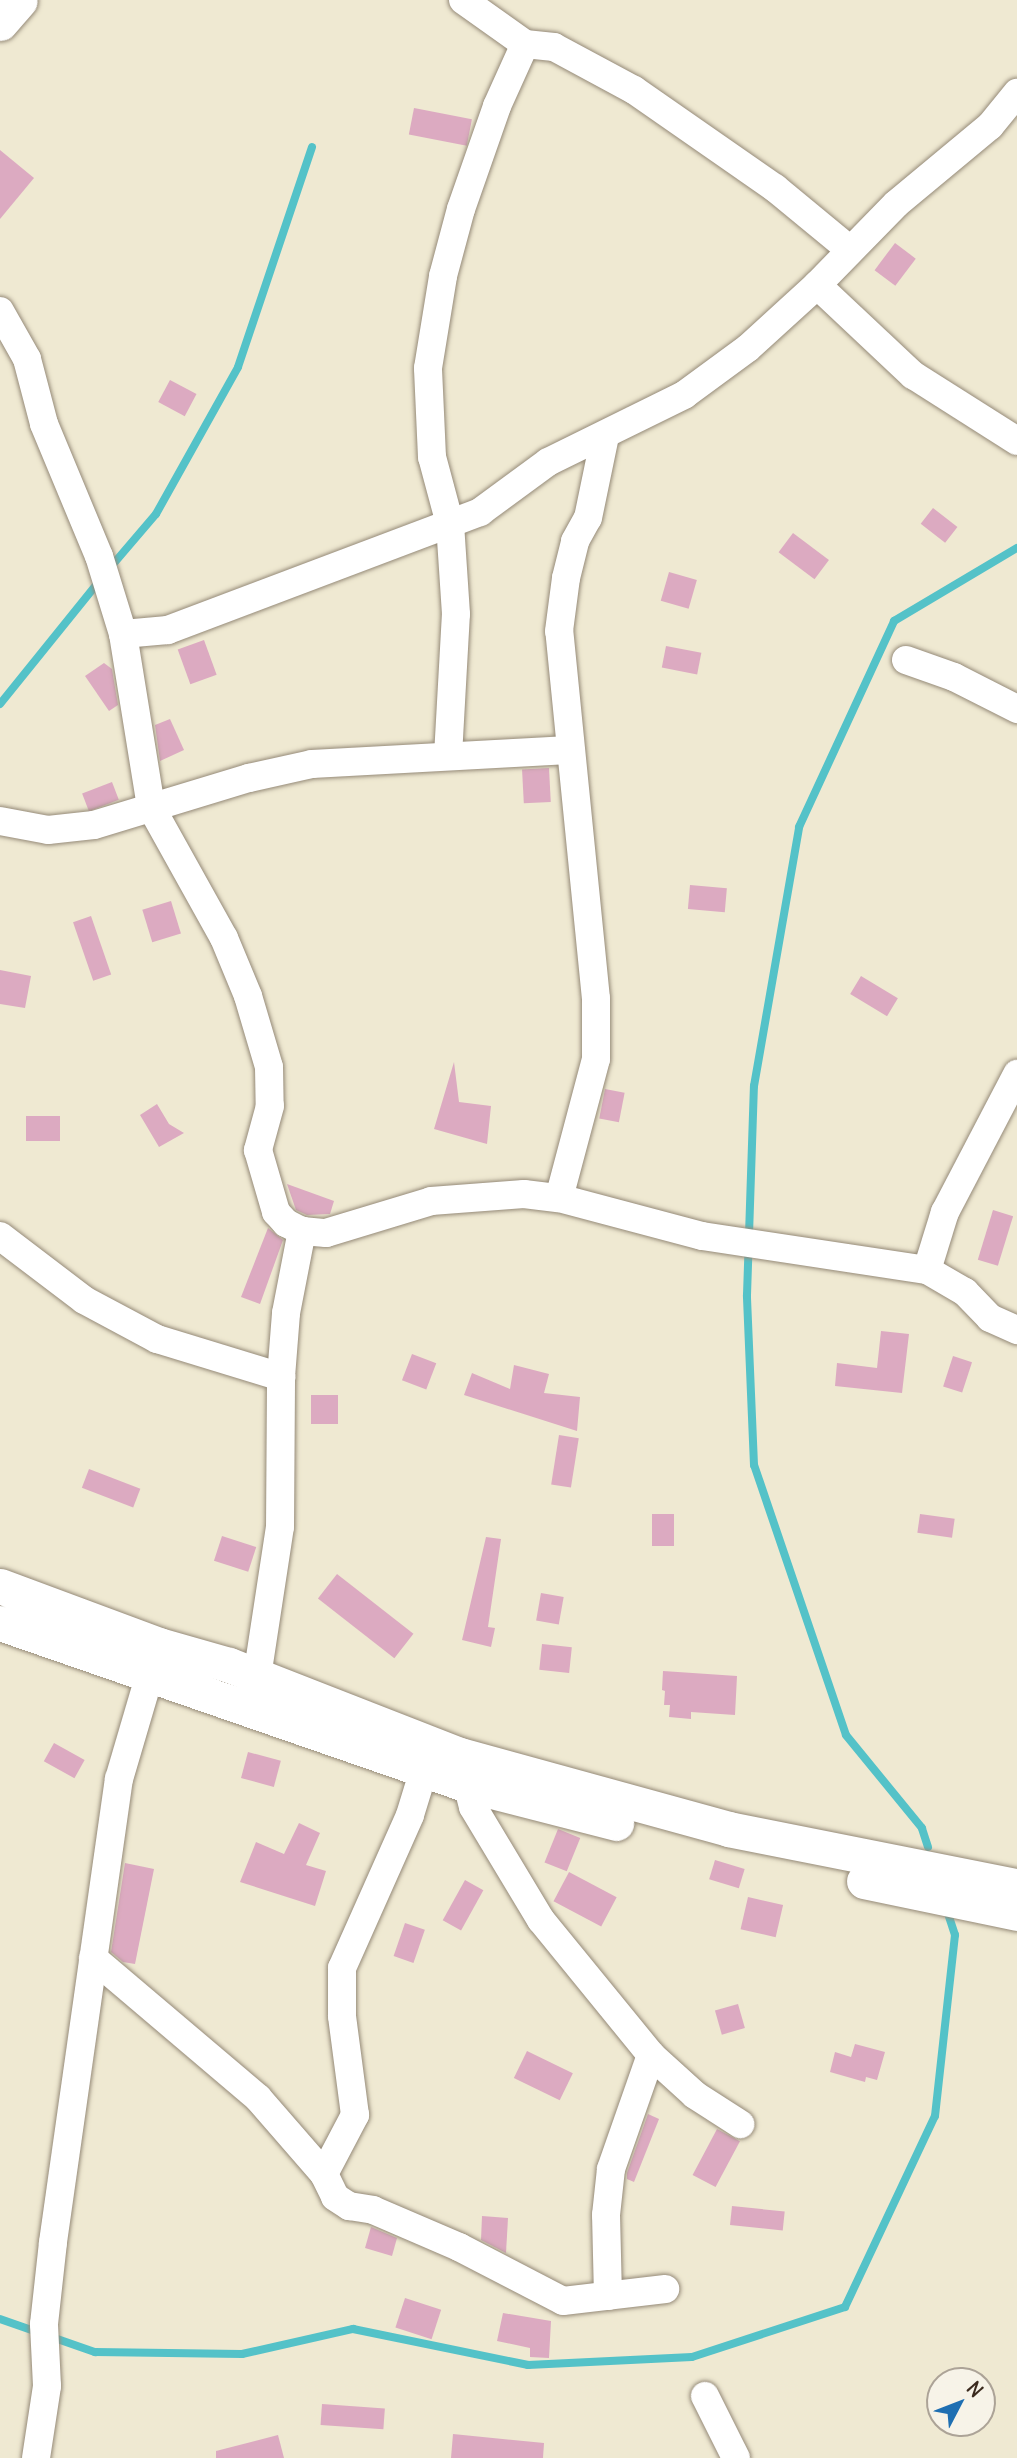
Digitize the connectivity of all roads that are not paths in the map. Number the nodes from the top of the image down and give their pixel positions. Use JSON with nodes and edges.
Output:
{"nodes":[{"id":1,"x":20,"y":0,"type":"edge"},
{"id":2,"x":463,"y":0,"type":"edge"},
{"id":3,"x":0,"y":23,"type":"edge"},
{"id":4,"x":525,"y":44,"type":"junction"},
{"id":5,"x":1017,"y":93,"type":"edge"},
{"id":6,"x":849,"y":248,"type":"junction"},
{"id":7,"x":817,"y":285,"type":"junction"},
{"id":8,"x":0,"y":311,"type":"edge"},
{"id":9,"x":605,"y":436,"type":"junction"},
{"id":10,"x":1017,"y":441,"type":"edge"},
{"id":11,"x":450,"y":524,"type":"junction"},
{"id":12,"x":123,"y":634,"type":"junction"},
{"id":13,"x":906,"y":660,"type":"dead end"},
{"id":14,"x":1017,"y":709,"type":"edge"},
{"id":15,"x":569,"y":750,"type":"junction"},
{"id":16,"x":448,"y":756,"type":"junction"},
{"id":17,"x":151,"y":807,"type":"junction"},
{"id":18,"x":0,"y":821,"type":"edge"},
{"id":19,"x":1017,"y":1074,"type":"edge"},
{"id":20,"x":559,"y":1198,"type":"junction"},
{"id":21,"x":302,"y":1231,"type":"junction"},
{"id":22,"x":0,"y":1236,"type":"edge"},
{"id":23,"x":928,"y":1270,"type":"junction"},
{"id":24,"x":1017,"y":1330,"type":"edge"},
{"id":25,"x":281,"y":1377,"type":"junction"},
{"id":26,"x":0,"y":1586,"type":"edge"},
{"id":27,"x":0,"y":1623,"type":"edge"},
{"id":28,"x":155,"y":1659,"type":"junction"},
{"id":29,"x":257,"y":1677,"type":"junction"},
{"id":30,"x":446,"y":1763,"type":"junction"},
{"id":31,"x":1017,"y":1886,"type":"edge"},
{"id":32,"x":1017,"y":1913,"type":"edge"},
{"id":33,"x":93,"y":1958,"type":"junction"},
{"id":34,"x":651,"y":2055,"type":"junction"},
{"id":35,"x":740,"y":2124,"type":"dead end"},
{"id":36,"x":324,"y":2174,"type":"junction"},
{"id":37,"x":665,"y":2289,"type":"dead end"},
{"id":38,"x":608,"y":2296,"type":"junction"},
{"id":39,"x":705,"y":2396,"type":"dead end"},
{"id":40,"x":36,"y":2458,"type":"edge"},
{"id":41,"x":736,"y":2458,"type":"edge"}],
"edges":[{"from":1,"to":3,"type":"street"},
{"from":2,"to":4,"type":"street"},
{"from":4,"to":6,"type":"street"},
{"from":4,"to":11,"type":"street"},
{"from":5,"to":6,"type":"street"},
{"from":6,"to":7,"type":"street"},
{"from":7,"to":9,"type":"street"},
{"from":7,"to":10,"type":"street"},
{"from":8,"to":12,"type":"street"},
{"from":9,"to":11,"type":"street"},
{"from":9,"to":15,"type":"street"},
{"from":11,"to":12,"type":"street"},
{"from":11,"to":16,"type":"street"},
{"from":12,"to":17,"type":"street"},
{"from":13,"to":14,"type":"street"},
{"from":15,"to":16,"type":"street"},
{"from":15,"to":20,"type":"street"},
{"from":16,"to":17,"type":"street"},
{"from":17,"to":18,"type":"street"},
{"from":17,"to":21,"type":"street"},
{"from":19,"to":23,"type":"street"},
{"from":20,"to":21,"type":"street"},
{"from":20,"to":23,"type":"street"},
{"from":21,"to":25,"type":"street"},
{"from":22,"to":25,"type":"street"},
{"from":23,"to":24,"type":"street"},
{"from":25,"to":29,"type":"street"},
{"from":26,"to":28,"type":"street"},
{"from":27,"to":28,"type":"street"},
{"from":28,"to":29,"type":"street"},
{"from":28,"to":30,"type":"street"},
{"from":28,"to":33,"type":"street"},
{"from":29,"to":30,"type":"street"},
{"from":30,"to":31,"type":"street"},
{"from":30,"to":32,"type":"street"},
{"from":30,"to":34,"type":"street"},
{"from":30,"to":36,"type":"street"},
{"from":33,"to":36,"type":"street"},
{"from":33,"to":40,"type":"street"},
{"from":34,"to":35,"type":"street"},
{"from":34,"to":38,"type":"street"},
{"from":36,"to":38,"type":"street"},
{"from":37,"to":38,"type":"street"},
{"from":39,"to":41,"type":"street"}]}
